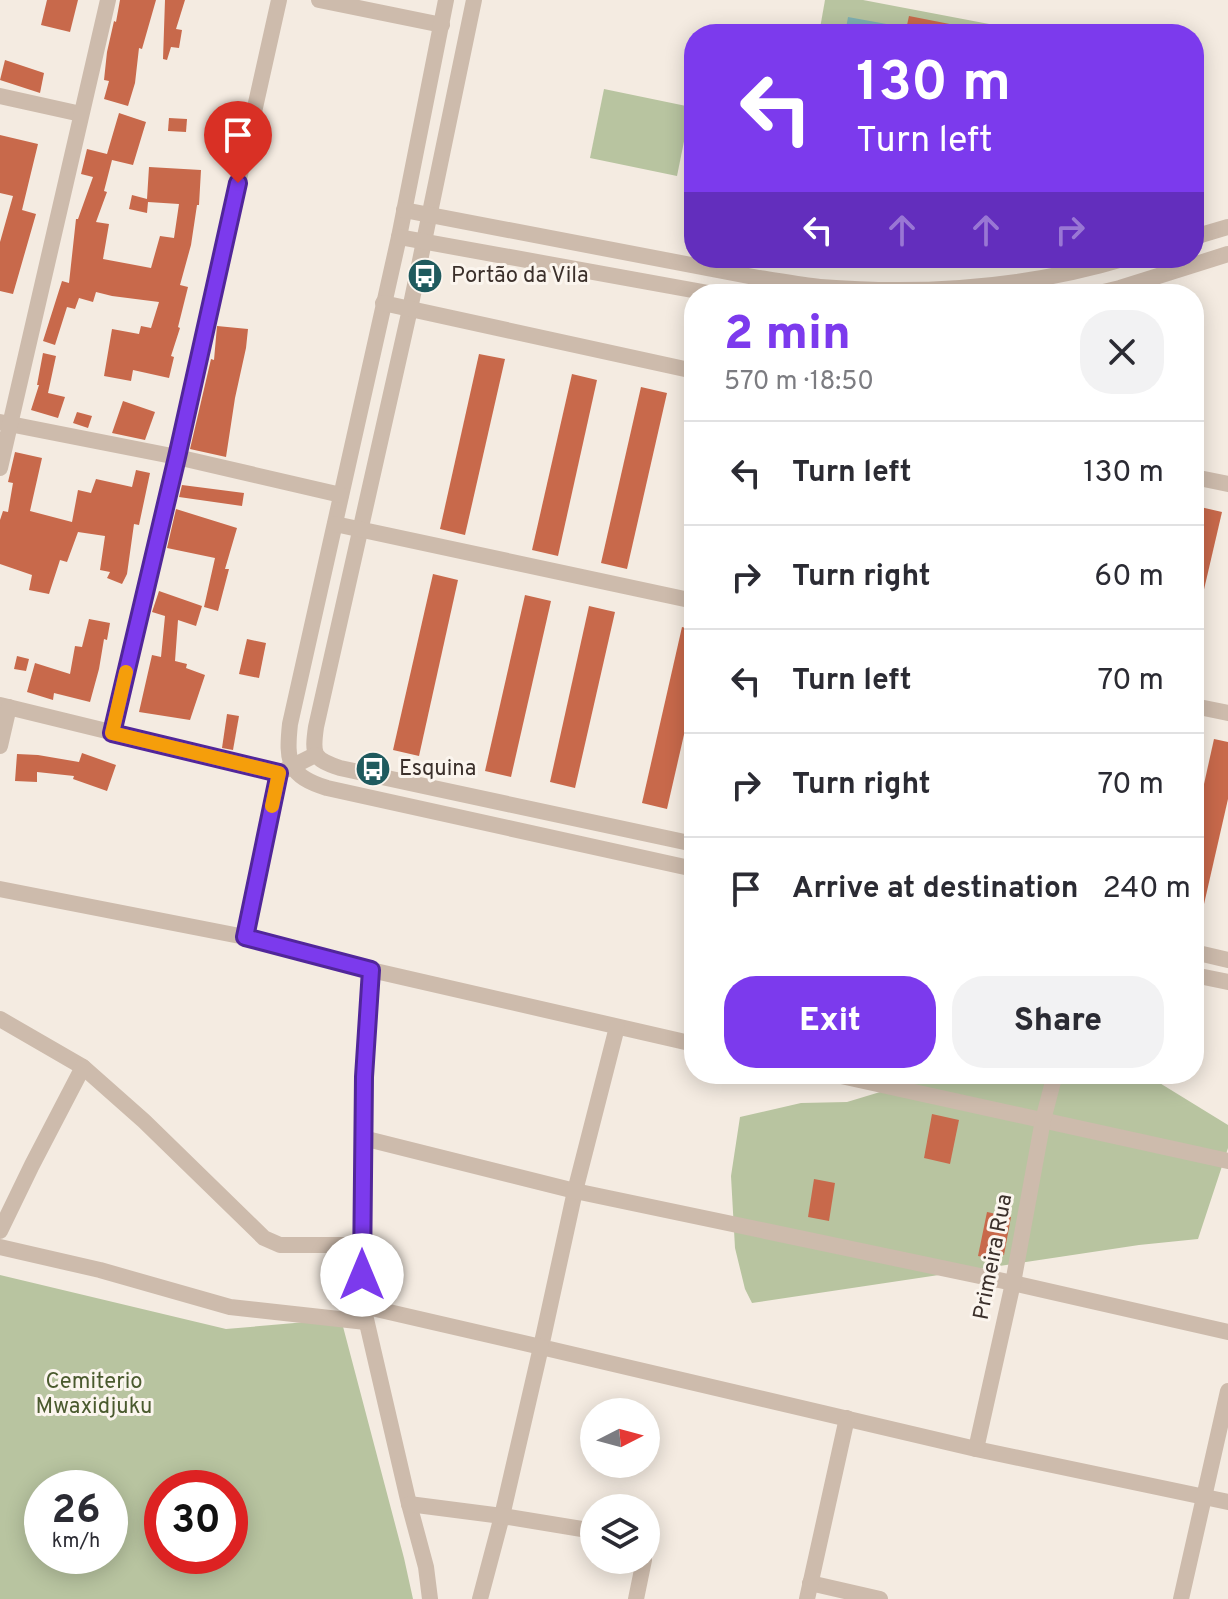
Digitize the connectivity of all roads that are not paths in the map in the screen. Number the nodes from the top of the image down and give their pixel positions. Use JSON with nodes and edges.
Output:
{"nodes":[{"id":1,"x":108,"y":0,"type":"edge"},
{"id":2,"x":279,"y":0,"type":"edge"},
{"id":3,"x":319,"y":0,"type":"edge"},
{"id":4,"x":446,"y":0,"type":"edge"},
{"id":5,"x":474,"y":0,"type":"edge"},
{"id":6,"x":442,"y":25,"type":"junction"},
{"id":7,"x":0,"y":96,"type":"edge"},
{"id":8,"x":81,"y":114,"type":"junction"},
{"id":9,"x":404,"y":210,"type":"junction"},
{"id":10,"x":430,"y":214,"type":"junction"},
{"id":11,"x":1228,"y":227,"type":"edge"},
{"id":12,"x":1204,"y":234,"type":"edge"},
{"id":13,"x":399,"y":237,"type":"junction"},
{"id":14,"x":424,"y":242,"type":"junction"},
{"id":15,"x":1228,"y":254,"type":"edge"},
{"id":16,"x":1204,"y":262,"type":"edge"},
{"id":17,"x":684,"y":263,"type":"edge"},
{"id":18,"x":708,"y":268,"type":"edge"},
{"id":19,"x":1081,"y":268,"type":"edge"},
{"id":20,"x":1187,"y":268,"type":"edge"},
{"id":21,"x":798,"y":284,"type":"edge"},
{"id":22,"x":1002,"y":284,"type":"edge"},
{"id":23,"x":1140,"y":284,"type":"edge"},
{"id":24,"x":684,"y":289,"type":"edge"},
{"id":25,"x":383,"y":303,"type":"junction"},
{"id":26,"x":410,"y":309,"type":"junction"},
{"id":27,"x":684,"y":369,"type":"edge"},
{"id":28,"x":4,"y":422,"type":"edge"},
{"id":29,"x":177,"y":457,"type":"junction"},
{"id":30,"x":0,"y":468,"type":"edge"},
{"id":31,"x":1204,"y":479,"type":"edge"},
{"id":32,"x":1228,"y":484,"type":"edge"},
{"id":33,"x":341,"y":495,"type":"junction"},
{"id":34,"x":335,"y":524,"type":"junction"},
{"id":35,"x":361,"y":529,"type":"junction"},
{"id":36,"x":684,"y":599,"type":"edge"},
{"id":37,"x":4,"y":706,"type":"edge"},
{"id":38,"x":1204,"y":708,"type":"edge"},
{"id":39,"x":1228,"y":713,"type":"edge"},
{"id":40,"x":112,"y":733,"type":"junction"},
{"id":41,"x":0,"y":746,"type":"edge"},
{"id":42,"x":315,"y":755,"type":"junction"},
{"id":43,"x":285,"y":770,"type":"junction"},
{"id":44,"x":684,"y":842,"type":"edge"},
{"id":45,"x":684,"y":867,"type":"edge"},
{"id":46,"x":0,"y":889,"type":"edge"},
{"id":47,"x":245,"y":937,"type":"junction"},
{"id":48,"x":1204,"y":954,"type":"edge"},
{"id":49,"x":1228,"y":960,"type":"edge"},
{"id":50,"x":371,"y":970,"type":"junction"},
{"id":51,"x":1204,"y":977,"type":"edge"},
{"id":52,"x":1228,"y":982,"type":"edge"},
{"id":53,"x":0,"y":1019,"type":"edge"},
{"id":54,"x":617,"y":1027,"type":"junction"},
{"id":55,"x":684,"y":1042,"type":"edge"},
{"id":56,"x":83,"y":1067,"type":"junction"},
{"id":57,"x":878,"y":1084,"type":"edge"},
{"id":58,"x":1052,"y":1084,"type":"edge"},
{"id":59,"x":1043,"y":1120,"type":"junction"},
{"id":60,"x":363,"y":1138,"type":"junction"},
{"id":61,"x":1228,"y":1161,"type":"edge"},
{"id":62,"x":575,"y":1191,"type":"junction"},
{"id":63,"x":0,"y":1231,"type":"edge"},
{"id":64,"x":362,"y":1245,"type":"junction"},
{"id":65,"x":0,"y":1247,"type":"edge"},
{"id":66,"x":1013,"y":1283,"type":"junction"},
{"id":67,"x":364,"y":1314,"type":"junction"},
{"id":68,"x":1228,"y":1332,"type":"edge"},
{"id":69,"x":541,"y":1347,"type":"junction"},
{"id":70,"x":1228,"y":1391,"type":"edge"},
{"id":71,"x":847,"y":1418,"type":"junction"},
{"id":72,"x":976,"y":1449,"type":"junction"},
{"id":73,"x":1205,"y":1496,"type":"junction"},
{"id":74,"x":1228,"y":1502,"type":"edge"},
{"id":75,"x":409,"y":1504,"type":"junction"},
{"id":76,"x":502,"y":1516,"type":"junction"},
{"id":77,"x":580,"y":1529,"type":"edge"},
{"id":78,"x":641,"y":1574,"type":"edge"},
{"id":79,"x":808,"y":1591,"type":"edge"},
{"id":80,"x":430,"y":1599,"type":"edge"},
{"id":81,"x":480,"y":1599,"type":"edge"},
{"id":82,"x":636,"y":1599,"type":"edge"},
{"id":83,"x":880,"y":1599,"type":"edge"},
{"id":84,"x":1181,"y":1599,"type":"edge"}],
"edges":[{"from":1,"to":8,"type":"street"},
{"from":2,"to":29,"type":"street"},
{"from":3,"to":6,"type":"street"},
{"from":4,"to":6,"type":"street"},
{"from":5,"to":10,"type":"street"},
{"from":6,"to":9,"type":"street"},
{"from":7,"to":8,"type":"street"},
{"from":8,"to":28,"type":"street"},
{"from":9,"to":10,"type":"street"},
{"from":9,"to":13,"type":"street"},
{"from":10,"to":14,"type":"street"},
{"from":10,"to":17,"type":"street"},
{"from":11,"to":12,"type":"street"},
{"from":13,"to":14,"type":"street"},
{"from":13,"to":25,"type":"street"},
{"from":14,"to":24,"type":"street"},
{"from":14,"to":26,"type":"street"},
{"from":15,"to":16,"type":"street"},
{"from":18,"to":21,"type":"street"},
{"from":19,"to":22,"type":"street"},
{"from":20,"to":23,"type":"street"},
{"from":25,"to":26,"type":"street"},
{"from":25,"to":33,"type":"street"},
{"from":26,"to":27,"type":"street"},
{"from":26,"to":35,"type":"street"},
{"from":28,"to":29,"type":"street"},
{"from":28,"to":30,"type":"street"},
{"from":29,"to":33,"type":"street"},
{"from":29,"to":40,"type":"street"},
{"from":31,"to":32,"type":"street"},
{"from":33,"to":34,"type":"street"},
{"from":34,"to":35,"type":"street"},
{"from":34,"to":43,"type":"street"},
{"from":35,"to":36,"type":"street"},
{"from":35,"to":42,"type":"street"},
{"from":37,"to":40,"type":"street"},
{"from":37,"to":41,"type":"street"},
{"from":38,"to":39,"type":"street"},
{"from":40,"to":43,"type":"street"},
{"from":42,"to":43,"type":"street"},
{"from":42,"to":44,"type":"street"},
{"from":43,"to":45,"type":"street"},
{"from":43,"to":47,"type":"street"},
{"from":46,"to":47,"type":"street"},
{"from":47,"to":50,"type":"street"},
{"from":48,"to":49,"type":"street"},
{"from":50,"to":54,"type":"street"},
{"from":50,"to":60,"type":"street"},
{"from":51,"to":52,"type":"street"},
{"from":53,"to":56,"type":"street"},
{"from":54,"to":55,"type":"street"},
{"from":54,"to":62,"type":"street"},
{"from":56,"to":63,"type":"street"},
{"from":56,"to":64,"type":"street"},
{"from":57,"to":59,"type":"street"},
{"from":58,"to":59,"type":"street","name":"Primeira Rua"},
{"from":59,"to":61,"type":"street"},
{"from":59,"to":66,"type":"street","name":"Primeira Rua"},
{"from":60,"to":62,"type":"street"},
{"from":60,"to":64,"type":"street"},
{"from":62,"to":66,"type":"street"},
{"from":62,"to":69,"type":"street"},
{"from":64,"to":67,"type":"street"},
{"from":65,"to":67,"type":"street"},
{"from":66,"to":68,"type":"street"},
{"from":66,"to":72,"type":"street","name":"Primeira Rua"},
{"from":67,"to":69,"type":"street"},
{"from":67,"to":75,"type":"street"},
{"from":69,"to":71,"type":"street"},
{"from":69,"to":76,"type":"street"},
{"from":70,"to":73,"type":"street"},
{"from":71,"to":72,"type":"street"},
{"from":71,"to":79,"type":"street"},
{"from":72,"to":73,"type":"street"},
{"from":73,"to":74,"type":"street"},
{"from":73,"to":84,"type":"street"},
{"from":75,"to":76,"type":"street"},
{"from":75,"to":80,"type":"street"},
{"from":76,"to":77,"type":"street"},
{"from":76,"to":81,"type":"street"},
{"from":78,"to":82,"type":"street"},
{"from":79,"to":83,"type":"street"}]}
